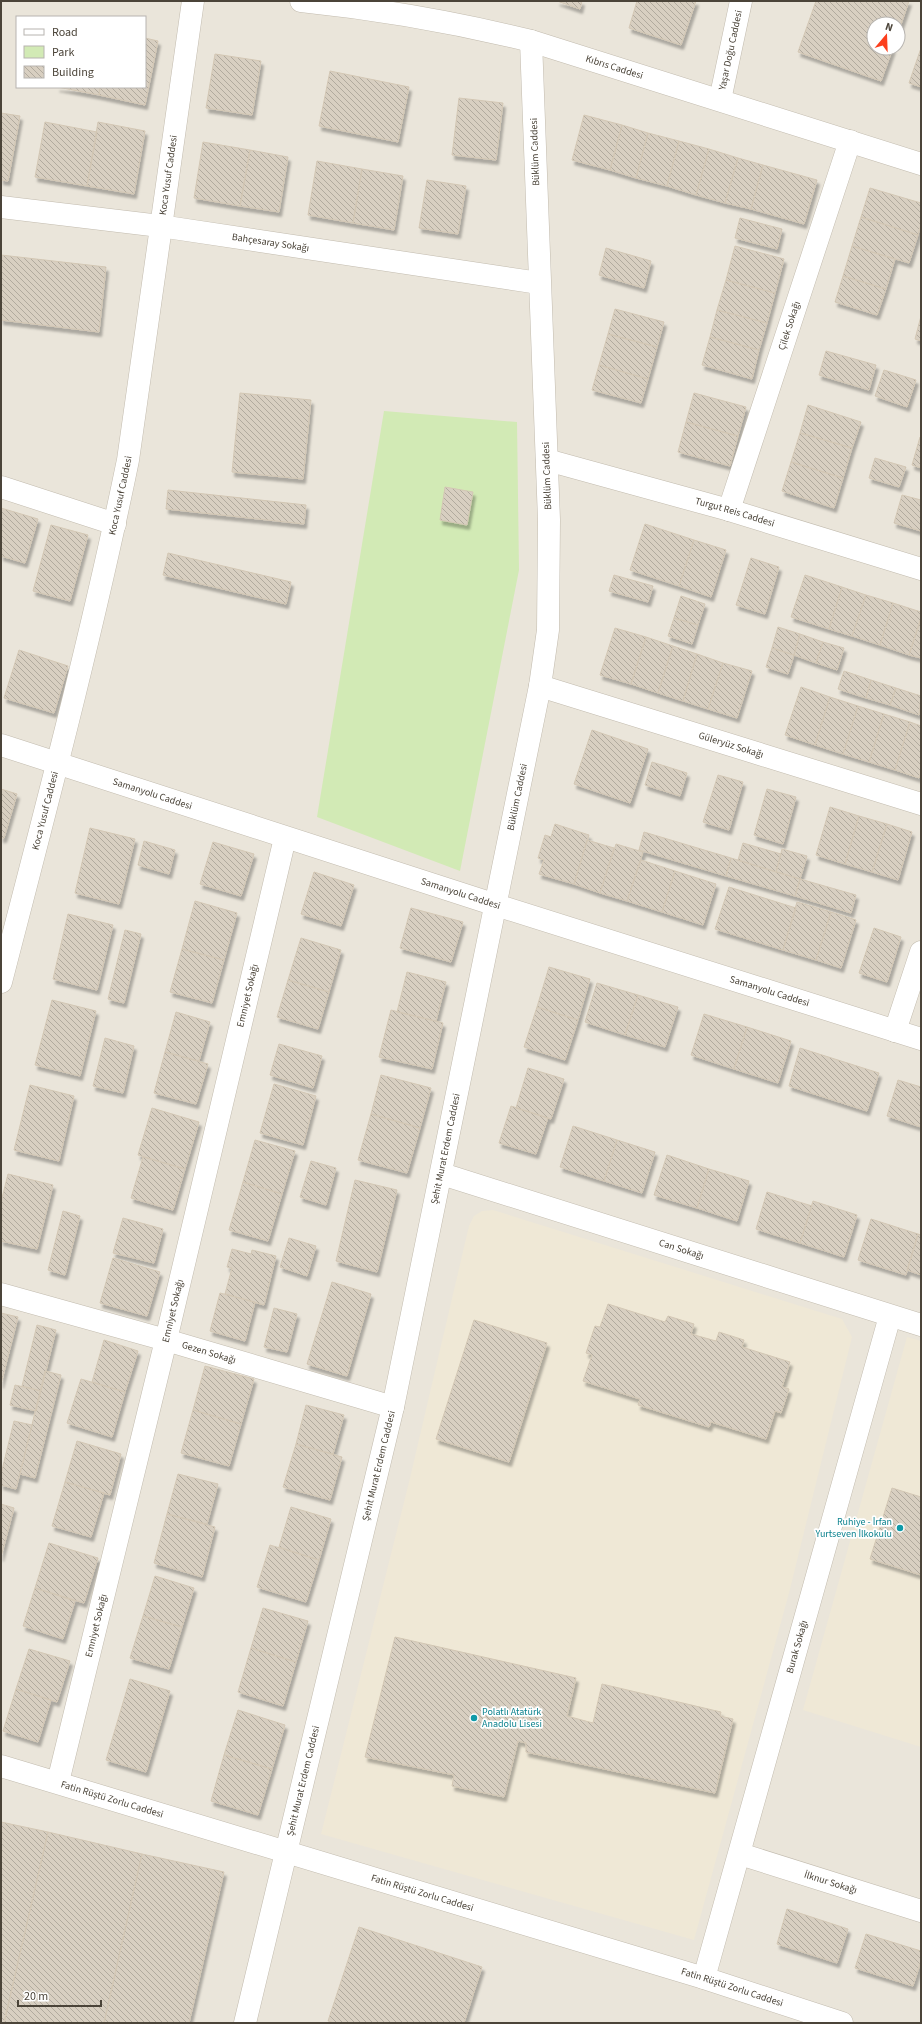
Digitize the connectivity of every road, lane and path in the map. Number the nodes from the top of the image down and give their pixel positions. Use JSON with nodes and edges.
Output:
{"nodes":[{"id":1,"x":193,"y":1,"type":"edge"},
{"id":2,"x":300,"y":1,"type":"edge"},
{"id":3,"x":741,"y":1,"type":"edge"},
{"id":4,"x":531,"y":41,"type":"junction"},
{"id":5,"x":720,"y":100,"type":"junction"},
{"id":6,"x":850,"y":141,"type":"junction"},
{"id":7,"x":921,"y":164,"type":"edge"},
{"id":8,"x":1,"y":207,"type":"edge"},
{"id":9,"x":160,"y":226,"type":"junction"},
{"id":10,"x":539,"y":283,"type":"junction"},
{"id":11,"x":547,"y":460,"type":"junction"},
{"id":12,"x":1,"y":488,"type":"edge"},
{"id":13,"x":730,"y":510,"type":"junction"},
{"id":14,"x":115,"y":524,"type":"junction"},
{"id":15,"x":921,"y":569,"type":"edge"},
{"id":16,"x":540,"y":686,"type":"junction"},
{"id":17,"x":1,"y":745,"type":"edge"},
{"id":18,"x":58,"y":763,"type":"junction"},
{"id":19,"x":921,"y":804,"type":"edge"},
{"id":20,"x":286,"y":838,"type":"junction"},
{"id":21,"x":496,"y":906,"type":"junction"},
{"id":22,"x":921,"y":952,"type":"edge"},
{"id":23,"x":1,"y":982,"type":"edge"},
{"id":24,"x":896,"y":1031,"type":"junction"},
{"id":25,"x":921,"y":1039,"type":"edge"},
{"id":26,"x":442,"y":1174,"type":"junction"},
{"id":27,"x":1,"y":1294,"type":"edge"},
{"id":28,"x":890,"y":1316,"type":"junction"},
{"id":29,"x":921,"y":1325,"type":"edge"},
{"id":30,"x":166,"y":1340,"type":"junction"},
{"id":31,"x":393,"y":1407,"type":"junction"},
{"id":32,"x":1,"y":1766,"type":"edge"},
{"id":33,"x":58,"y":1782,"type":"junction"},
{"id":34,"x":286,"y":1852,"type":"junction"},
{"id":35,"x":740,"y":1854,"type":"junction"},
{"id":36,"x":921,"y":1911,"type":"edge"},
{"id":37,"x":704,"y":1978,"type":"junction"},
{"id":38,"x":246,"y":2023,"type":"edge"},
{"id":39,"x":842,"y":2023,"type":"edge"}],
"edges":[{"from":1,"to":9,"type":"street","name":"Koca Yusuf Caddesi"},
{"from":2,"to":4,"type":"street","name":"Kıbrıs Caddesi"},
{"from":3,"to":5,"type":"street","name":"Yaşar Doğu Caddesi"},
{"from":4,"to":5,"type":"street","name":"Kıbrıs Caddesi"},
{"from":4,"to":10,"type":"street","name":"Büklüm Caddesi"},
{"from":5,"to":6,"type":"street","name":"Kıbrıs Caddesi"},
{"from":6,"to":7,"type":"street","name":"Kıbrıs Caddesi"},
{"from":6,"to":13,"type":"street","name":"Çilek Sokağı"},
{"from":8,"to":9,"type":"street","name":"Bahçesaray Sokağı"},
{"from":9,"to":10,"type":"street","name":"Bahçesaray Sokağı"},
{"from":9,"to":14,"type":"street","name":"Koca Yusuf Caddesi"},
{"from":10,"to":11,"type":"street","name":"Büklüm Caddesi"},
{"from":11,"to":13,"type":"street","name":"Turgut Reis Caddesi"},
{"from":11,"to":16,"type":"street","name":"Büklüm Caddesi"},
{"from":12,"to":14,"type":"street"},
{"from":13,"to":15,"type":"street","name":"Turgut Reis Caddesi"},
{"from":14,"to":18,"type":"street","name":"Koca Yusuf Caddesi"},
{"from":16,"to":19,"type":"street","name":"Güleryüz Sokağı"},
{"from":16,"to":21,"type":"street","name":"Büklüm Caddesi"},
{"from":17,"to":18,"type":"street","name":"Samanyolu Caddesi"},
{"from":18,"to":20,"type":"street","name":"Samanyolu Caddesi"},
{"from":18,"to":23,"type":"street","name":"Koca Yusuf Caddesi"},
{"from":20,"to":21,"type":"street","name":"Samanyolu Caddesi"},
{"from":20,"to":30,"type":"street","name":"Emniyet Sokağı"},
{"from":21,"to":24,"type":"street","name":"Samanyolu Caddesi"},
{"from":21,"to":26,"type":"street","name":"Şehit Murat Erdem Caddesi"},
{"from":22,"to":24,"type":"street"},
{"from":24,"to":25,"type":"street","name":"Samanyolu Caddesi"},
{"from":26,"to":28,"type":"street","name":"Can Sokağı"},
{"from":26,"to":31,"type":"street","name":"Şehit Murat Erdem Caddesi"},
{"from":27,"to":30,"type":"street","name":"Gezen Sokağı"},
{"from":28,"to":29,"type":"street","name":"Can Sokağı"},
{"from":28,"to":35,"type":"street","name":"Burak Sokağı"},
{"from":30,"to":31,"type":"street","name":"Gezen Sokağı"},
{"from":30,"to":33,"type":"street","name":"Emniyet Sokağı"},
{"from":31,"to":34,"type":"street","name":"Şehit Murat Erdem Caddesi"},
{"from":32,"to":33,"type":"street","name":"Fatin Rüştü Zorlu Caddesi"},
{"from":33,"to":34,"type":"street","name":"Fatin Rüştü Zorlu Caddesi"},
{"from":34,"to":37,"type":"street","name":"Fatin Rüştü Zorlu Caddesi"},
{"from":34,"to":38,"type":"street","name":"Şehit Murat Erdem Caddesi"},
{"from":35,"to":36,"type":"street","name":"İlknur Sokağı"},
{"from":35,"to":37,"type":"street","name":"Burak Sokağı"},
{"from":37,"to":39,"type":"street","name":"Fatin Rüştü Zorlu Caddesi"}]}
